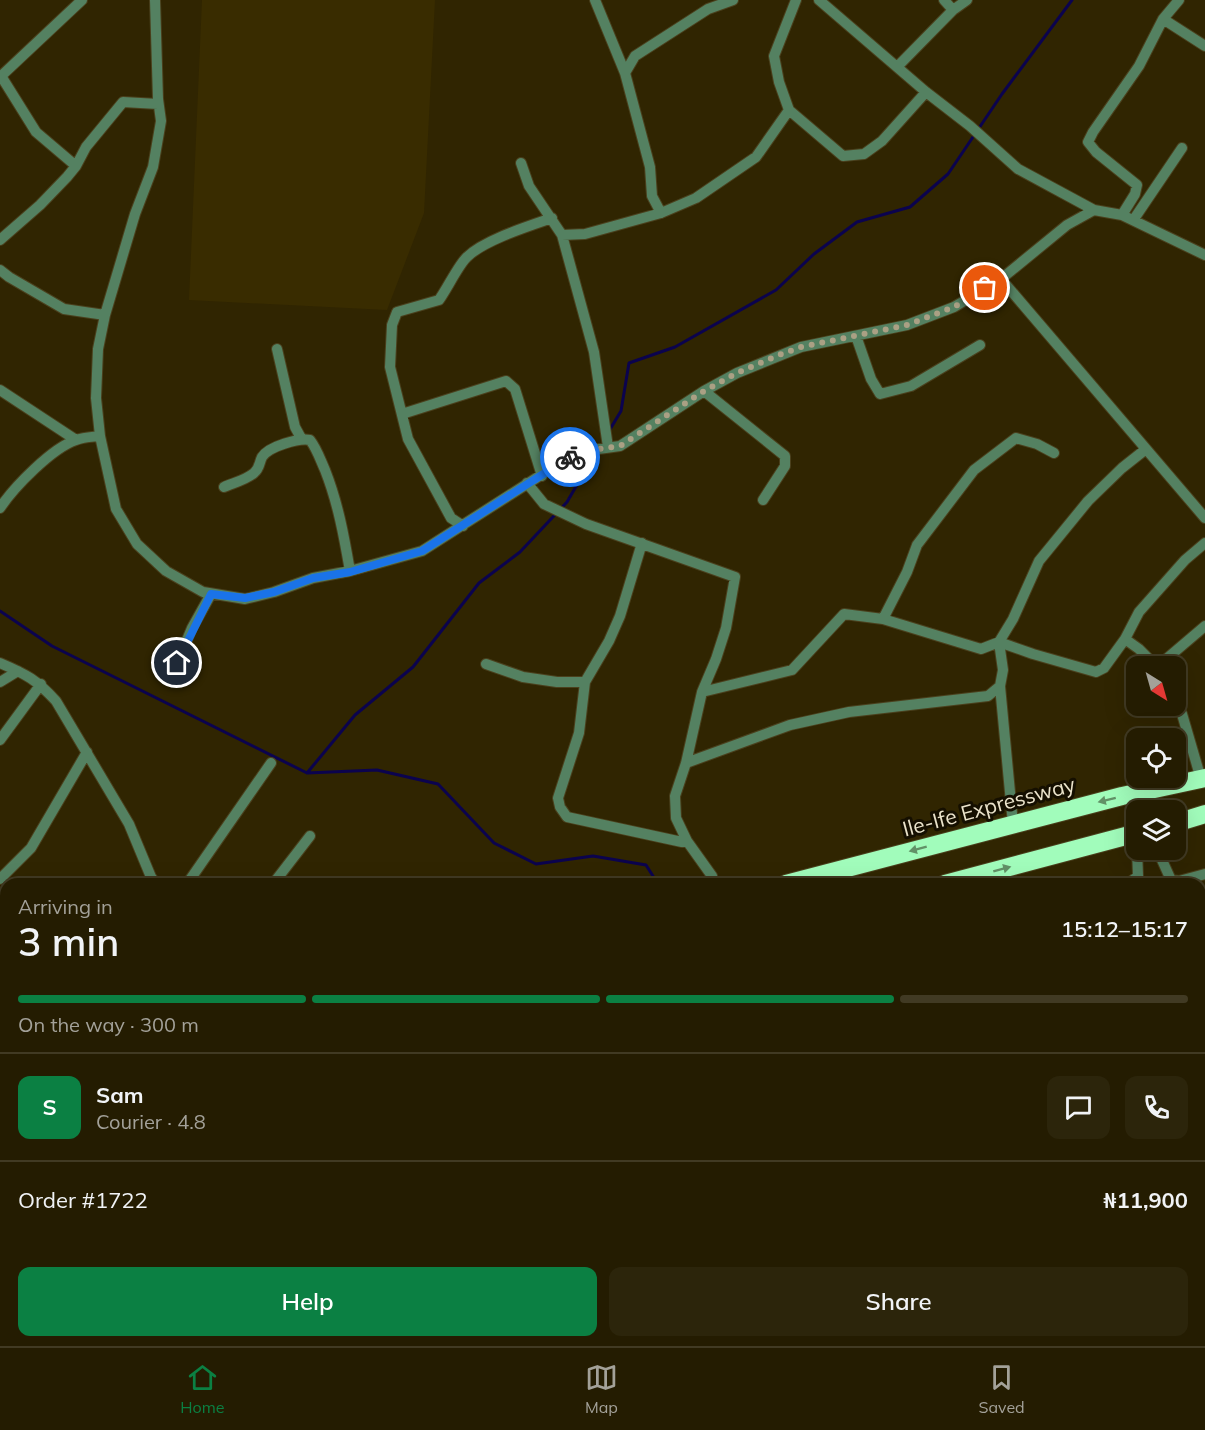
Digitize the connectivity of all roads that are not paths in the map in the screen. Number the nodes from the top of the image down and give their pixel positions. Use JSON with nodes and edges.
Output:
{"nodes":[{"id":1,"x":82,"y":0,"type":"edge"},
{"id":2,"x":155,"y":0,"type":"edge"},
{"id":3,"x":595,"y":0,"type":"edge"},
{"id":4,"x":733,"y":0,"type":"edge"},
{"id":5,"x":796,"y":0,"type":"edge"},
{"id":6,"x":819,"y":0,"type":"edge"},
{"id":7,"x":944,"y":0,"type":"edge"},
{"id":8,"x":967,"y":0,"type":"edge"},
{"id":9,"x":1179,"y":0,"type":"edge"},
{"id":10,"x":952,"y":10,"type":"junction"},
{"id":11,"x":1163,"y":19,"type":"junction"},
{"id":12,"x":1205,"y":46,"type":"edge"},
{"id":13,"x":897,"y":67,"type":"junction"},
{"id":14,"x":625,"y":73,"type":"junction"},
{"id":15,"x":1,"y":77,"type":"edge"},
{"id":16,"x":926,"y":92,"type":"junction"},
{"id":17,"x":158,"y":104,"type":"junction"},
{"id":18,"x":789,"y":110,"type":"junction"},
{"id":19,"x":1182,"y":148,"type":"dead end"},
{"id":20,"x":521,"y":163,"type":"dead end"},
{"id":21,"x":76,"y":166,"type":"junction"},
{"id":22,"x":652,"y":196,"type":"junction"},
{"id":23,"x":1094,"y":210,"type":"junction"},
{"id":24,"x":661,"y":213,"type":"junction"},
{"id":25,"x":1122,"y":214,"type":"junction"},
{"id":26,"x":645,"y":217,"type":"junction"},
{"id":27,"x":552,"y":218,"type":"junction"},
{"id":28,"x":1134,"y":219,"type":"junction"},
{"id":29,"x":562,"y":235,"type":"junction"},
{"id":30,"x":0,"y":240,"type":"edge"},
{"id":31,"x":1205,"y":255,"type":"edge"},
{"id":32,"x":0,"y":270,"type":"edge"},
{"id":33,"x":1000,"y":279,"type":"junction"},
{"id":34,"x":105,"y":315,"type":"junction"},
{"id":35,"x":856,"y":336,"type":"junction"},
{"id":36,"x":980,"y":345,"type":"dead end"},
{"id":37,"x":277,"y":349,"type":"dead end"},
{"id":38,"x":0,"y":390,"type":"edge"},
{"id":39,"x":704,"y":391,"type":"junction"},
{"id":40,"x":402,"y":414,"type":"junction"},
{"id":41,"x":100,"y":436,"type":"junction"},
{"id":42,"x":301,"y":438,"type":"junction"},
{"id":43,"x":76,"y":440,"type":"junction"},
{"id":44,"x":608,"y":447,"type":"junction"},
{"id":45,"x":1146,"y":449,"type":"junction"},
{"id":46,"x":1054,"y":453,"type":"dead end"},
{"id":47,"x":542,"y":476,"type":"junction"},
{"id":48,"x":528,"y":483,"type":"junction"},
{"id":49,"x":224,"y":487,"type":"dead end"},
{"id":50,"x":763,"y":500,"type":"dead end"},
{"id":51,"x":0,"y":508,"type":"edge"},
{"id":52,"x":1205,"y":519,"type":"edge"},
{"id":53,"x":463,"y":526,"type":"junction"},
{"id":54,"x":642,"y":543,"type":"junction"},
{"id":55,"x":1205,"y":543,"type":"edge"},
{"id":56,"x":350,"y":572,"type":"junction"},
{"id":57,"x":211,"y":594,"type":"junction"},
{"id":58,"x":883,"y":619,"type":"junction"},
{"id":59,"x":1205,"y":626,"type":"edge"},
{"id":60,"x":1125,"y":639,"type":"junction"},
{"id":61,"x":999,"y":642,"type":"junction"},
{"id":62,"x":1145,"y":656,"type":"edge"},
{"id":63,"x":1169,"y":656,"type":"edge"},
{"id":64,"x":0,"y":663,"type":"edge"},
{"id":65,"x":486,"y":664,"type":"dead end"},
{"id":66,"x":18,"y":671,"type":"junction"},
{"id":67,"x":170,"y":680,"type":"dead end"},
{"id":68,"x":0,"y":682,"type":"edge"},
{"id":69,"x":585,"y":682,"type":"junction"},
{"id":70,"x":41,"y":684,"type":"junction"},
{"id":71,"x":1000,"y":687,"type":"junction"},
{"id":72,"x":702,"y":692,"type":"junction"},
{"id":73,"x":1183,"y":716,"type":"edge"},
{"id":74,"x":0,"y":740,"type":"edge"},
{"id":75,"x":87,"y":752,"type":"junction"},
{"id":76,"x":271,"y":763,"type":"dead end"},
{"id":77,"x":686,"y":764,"type":"junction"},
{"id":78,"x":1203,"y":778,"type":"edge"},
{"id":79,"x":1205,"y":814,"type":"edge"},
{"id":80,"x":1186,"y":820,"type":"edge"},
{"id":81,"x":1013,"y":824,"type":"junction"},
{"id":82,"x":310,"y":836,"type":"dead end"},
{"id":83,"x":1126,"y":836,"type":"edge"},
{"id":84,"x":687,"y":841,"type":"junction"},
{"id":85,"x":1137,"y":860,"type":"edge"},
{"id":86,"x":1162,"y":860,"type":"edge"},
{"id":87,"x":1205,"y":874,"type":"edge"},
{"id":88,"x":1,"y":878,"type":"edge"},
{"id":89,"x":152,"y":878,"type":"edge"},
{"id":90,"x":191,"y":878,"type":"edge"},
{"id":91,"x":278,"y":878,"type":"edge"},
{"id":92,"x":712,"y":878,"type":"edge"},
{"id":93,"x":809,"y":878,"type":"edge"},
{"id":94,"x":968,"y":878,"type":"edge"},
{"id":95,"x":1136,"y":878,"type":"edge"},
{"id":96,"x":1170,"y":878,"type":"edge"},
{"id":97,"x":1190,"y":878,"type":"edge"}],
"edges":[{"from":1,"to":15,"type":"street"},
{"from":2,"to":17,"type":"street"},
{"from":3,"to":14,"type":"street"},
{"from":4,"to":14,"type":"street"},
{"from":5,"to":18,"type":"street"},
{"from":6,"to":13,"type":"street"},
{"from":7,"to":10,"type":"street"},
{"from":8,"to":10,"type":"street"},
{"from":9,"to":11,"type":"street"},
{"from":10,"to":13,"type":"street"},
{"from":11,"to":12,"type":"street"},
{"from":11,"to":25,"type":"street"},
{"from":13,"to":16,"type":"street"},
{"from":14,"to":22,"type":"street"},
{"from":15,"to":21,"type":"street"},
{"from":16,"to":18,"type":"street"},
{"from":16,"to":23,"type":"street"},
{"from":17,"to":21,"type":"street"},
{"from":17,"to":34,"type":"street"},
{"from":18,"to":24,"type":"street"},
{"from":19,"to":28,"type":"street"},
{"from":20,"to":27,"type":"street"},
{"from":21,"to":30,"type":"street"},
{"from":22,"to":24,"type":"street"},
{"from":22,"to":26,"type":"street"},
{"from":23,"to":25,"type":"street"},
{"from":23,"to":33,"type":"street"},
{"from":24,"to":26,"type":"street"},
{"from":25,"to":28,"type":"street"},
{"from":26,"to":29,"type":"street"},
{"from":27,"to":29,"type":"street"},
{"from":27,"to":40,"type":"street"},
{"from":28,"to":31,"type":"street"},
{"from":29,"to":44,"type":"street"},
{"from":32,"to":34,"type":"street"},
{"from":33,"to":35,"type":"street"},
{"from":33,"to":45,"type":"street"},
{"from":34,"to":41,"type":"street"},
{"from":35,"to":36,"type":"street"},
{"from":35,"to":39,"type":"street"},
{"from":37,"to":42,"type":"street"},
{"from":38,"to":43,"type":"street"},
{"from":39,"to":44,"type":"street"},
{"from":39,"to":50,"type":"street"},
{"from":40,"to":47,"type":"street"},
{"from":40,"to":53,"type":"street"},
{"from":41,"to":43,"type":"street"},
{"from":41,"to":57,"type":"street"},
{"from":42,"to":49,"type":"street"},
{"from":42,"to":56,"type":"street"},
{"from":43,"to":51,"type":"street"},
{"from":44,"to":47,"type":"street"},
{"from":45,"to":52,"type":"street"},
{"from":45,"to":61,"type":"street"},
{"from":46,"to":58,"type":"street"},
{"from":47,"to":48,"type":"street"},
{"from":48,"to":53,"type":"street"},
{"from":48,"to":54,"type":"street"},
{"from":53,"to":56,"type":"street"},
{"from":54,"to":69,"type":"street"},
{"from":54,"to":72,"type":"street"},
{"from":55,"to":60,"type":"street"},
{"from":56,"to":57,"type":"street"},
{"from":57,"to":67,"type":"street"},
{"from":58,"to":61,"type":"street"},
{"from":58,"to":72,"type":"street"},
{"from":59,"to":63,"type":"street"},
{"from":60,"to":61,"type":"street"},
{"from":60,"to":62,"type":"street"},
{"from":61,"to":71,"type":"street"},
{"from":64,"to":66,"type":"street"},
{"from":65,"to":69,"type":"street"},
{"from":66,"to":68,"type":"street"},
{"from":66,"to":70,"type":"street"},
{"from":69,"to":84,"type":"street"},
{"from":70,"to":74,"type":"street"},
{"from":70,"to":75,"type":"street"},
{"from":71,"to":77,"type":"street"},
{"from":71,"to":81,"type":"street"},
{"from":72,"to":77,"type":"street"},
{"from":73,"to":78,"type":"street"},
{"from":75,"to":88,"type":"street"},
{"from":75,"to":89,"type":"street"},
{"from":76,"to":90,"type":"street"},
{"from":77,"to":84,"type":"street"},
{"from":78,"to":81,"type":"highway","name":"Ile-Ife Expressway","one_way":true},
{"from":79,"to":80,"type":"highway"},
{"from":81,"to":93,"type":"highway","name":"Ile-Ife Expressway","one_way":true},
{"from":82,"to":91,"type":"street"},
{"from":94,"to":83,"type":"highway","one_way":true},
{"from":84,"to":92,"type":"street"},
{"from":85,"to":95,"type":"street"},
{"from":86,"to":96,"type":"street"},
{"from":87,"to":97,"type":"street"}]}
